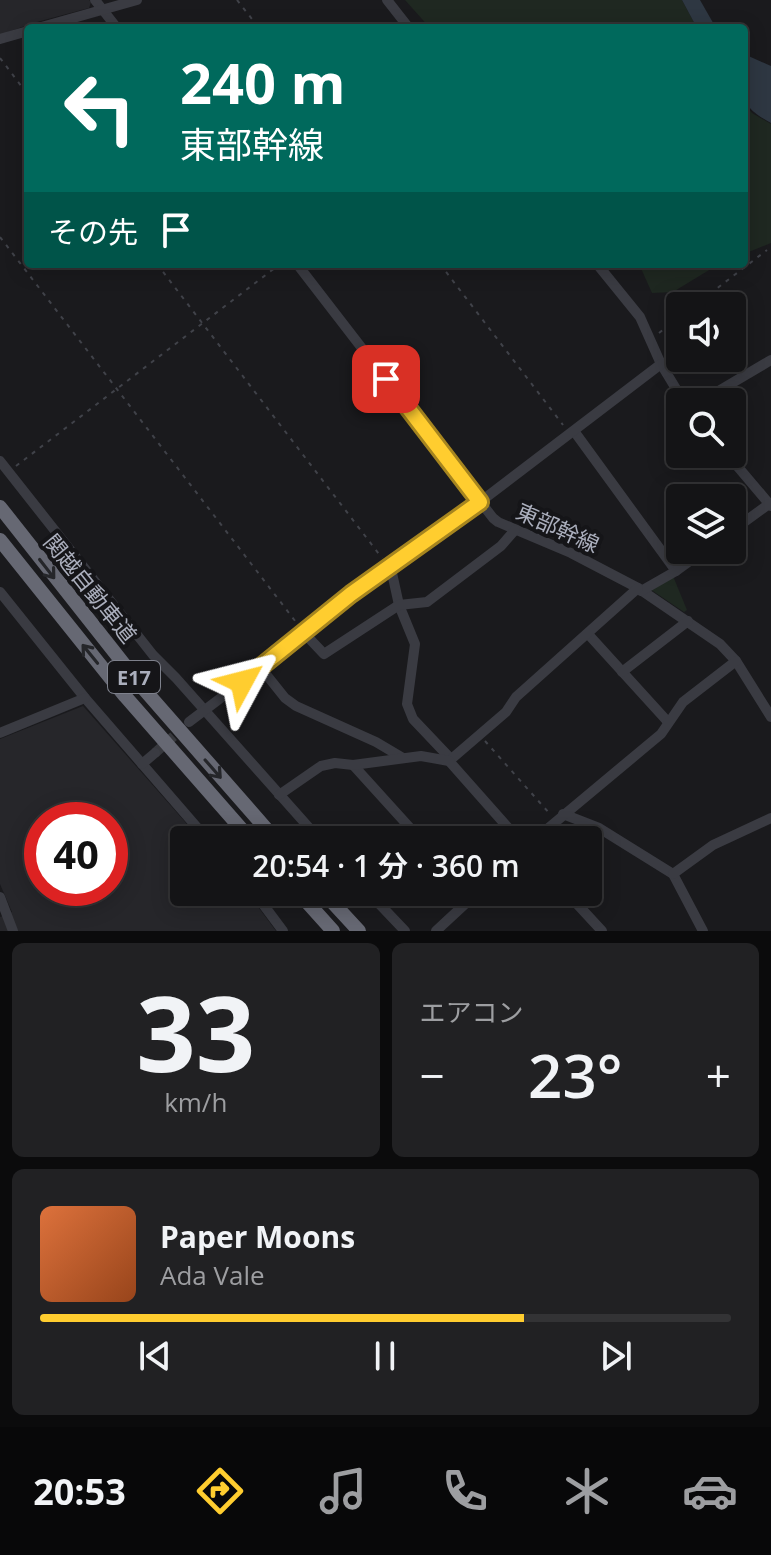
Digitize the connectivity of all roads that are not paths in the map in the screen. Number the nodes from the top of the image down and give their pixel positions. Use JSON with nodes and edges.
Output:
{"nodes":[{"id":1,"x":137,"y":0,"type":"edge"},
{"id":2,"x":387,"y":0,"type":"edge"},
{"id":3,"x":99,"y":5,"type":"edge"},
{"id":4,"x":49,"y":24,"type":"edge"},
{"id":5,"x":114,"y":24,"type":"edge"},
{"id":6,"x":406,"y":24,"type":"edge"},
{"id":7,"x":24,"y":32,"type":"edge"},
{"id":8,"x":0,"y":39,"type":"edge"},
{"id":9,"x":300,"y":268,"type":"edge"},
{"id":10,"x":600,"y":268,"type":"edge"},
{"id":11,"x":771,"y":360,"type":"edge"},
{"id":12,"x":661,"y":364,"type":"junction"},
{"id":13,"x":676,"y":388,"type":"edge"},
{"id":14,"x":724,"y":388,"type":"edge"},
{"id":15,"x":572,"y":432,"type":"junction"},
{"id":16,"x":0,"y":461,"type":"edge"},
{"id":17,"x":739,"y":468,"type":"edge"},
{"id":18,"x":480,"y":502,"type":"junction"},
{"id":19,"x":770,"y":505,"type":"edge"},
{"id":20,"x":0,"y":507,"type":"edge"},
{"id":21,"x":746,"y":521,"type":"edge"},
{"id":22,"x":515,"y":530,"type":"junction"},
{"id":23,"x":0,"y":540,"type":"edge"},
{"id":24,"x":686,"y":564,"type":"edge"},
{"id":25,"x":388,"y":566,"type":"junction"},
{"id":26,"x":676,"y":571,"type":"junction"},
{"id":27,"x":640,"y":590,"type":"junction"},
{"id":28,"x":0,"y":592,"type":"edge"},
{"id":29,"x":399,"y":605,"type":"junction"},
{"id":30,"x":688,"y":621,"type":"junction"},
{"id":31,"x":305,"y":634,"type":"junction"},
{"id":32,"x":588,"y":634,"type":"junction"},
{"id":33,"x":736,"y":661,"type":"junction"},
{"id":34,"x":261,"y":668,"type":"junction"},
{"id":35,"x":622,"y":672,"type":"junction"},
{"id":36,"x":85,"y":698,"type":"junction"},
{"id":37,"x":205,"y":711,"type":"junction"},
{"id":38,"x":770,"y":714,"type":"edge"},
{"id":39,"x":189,"y":722,"type":"tunnel mouth"},
{"id":40,"x":668,"y":722,"type":"junction"},
{"id":41,"x":0,"y":733,"type":"edge"},
{"id":42,"x":155,"y":753,"type":"tunnel mouth"},
{"id":43,"x":403,"y":758,"type":"junction"},
{"id":44,"x":449,"y":759,"type":"junction"},
{"id":45,"x":142,"y":764,"type":"junction"},
{"id":46,"x":353,"y":765,"type":"junction"},
{"id":47,"x":279,"y":795,"type":"junction"},
{"id":48,"x":559,"y":817,"type":"junction"},
{"id":49,"x":771,"y":818,"type":"edge"},
{"id":50,"x":196,"y":826,"type":"edge"},
{"id":51,"x":239,"y":826,"type":"edge"},
{"id":52,"x":264,"y":826,"type":"edge"},
{"id":53,"x":307,"y":826,"type":"edge"},
{"id":54,"x":408,"y":826,"type":"edge"},
{"id":55,"x":507,"y":826,"type":"edge"},
{"id":56,"x":549,"y":826,"type":"edge"},
{"id":57,"x":673,"y":874,"type":"junction"},
{"id":58,"x":0,"y":897,"type":"edge"},
{"id":59,"x":264,"y":906,"type":"edge"},
{"id":60,"x":311,"y":906,"type":"edge"},
{"id":61,"x":336,"y":906,"type":"edge"},
{"id":62,"x":381,"y":906,"type":"edge"},
{"id":63,"x":461,"y":906,"type":"edge"},
{"id":64,"x":579,"y":906,"type":"edge"},
{"id":65,"x":3,"y":912,"type":"edge"},
{"id":66,"x":13,"y":931,"type":"edge"},
{"id":67,"x":283,"y":931,"type":"edge"},
{"id":68,"x":333,"y":931,"type":"edge"},
{"id":69,"x":359,"y":931,"type":"edge"},
{"id":70,"x":405,"y":931,"type":"edge"},
{"id":71,"x":436,"y":931,"type":"edge"},
{"id":72,"x":602,"y":931,"type":"edge"},
{"id":73,"x":703,"y":931,"type":"edge"}],
"edges":[{"from":1,"to":3,"type":"street"},
{"from":2,"to":6,"type":"street"},
{"from":3,"to":4,"type":"street"},
{"from":3,"to":5,"type":"street"},
{"from":7,"to":8,"type":"street"},
{"from":9,"to":18,"type":"street","name":"東部幹線"},
{"from":10,"to":12,"type":"street"},
{"from":11,"to":14,"type":"street"},
{"from":12,"to":13,"type":"street"},
{"from":12,"to":15,"type":"street"},
{"from":15,"to":18,"type":"street"},
{"from":15,"to":26,"type":"street"},
{"from":16,"to":37,"type":"street"},
{"from":17,"to":19,"type":"street"},
{"from":18,"to":22,"type":"street","name":"東部幹線"},
{"from":18,"to":25,"type":"street"},
{"from":19,"to":21,"type":"street"},
{"from":20,"to":52,"type":"highway","name":"関越自動車道","number":"E17","one_way":true},
{"from":22,"to":27,"type":"street","name":"東部幹線"},
{"from":22,"to":29,"type":"street"},
{"from":51,"to":23,"type":"highway","name":"関越自動車道","number":"E17","one_way":true},
{"from":24,"to":26,"type":"street"},
{"from":25,"to":29,"type":"street"},
{"from":25,"to":31,"type":"street"},
{"from":26,"to":27,"type":"street"},
{"from":27,"to":30,"type":"street","name":"東部幹線"},
{"from":27,"to":32,"type":"street"},
{"from":28,"to":36,"type":"street"},
{"from":29,"to":31,"type":"street"},
{"from":29,"to":44,"type":"street"},
{"from":30,"to":33,"type":"street","name":"東部幹線"},
{"from":30,"to":35,"type":"street"},
{"from":31,"to":34,"type":"street"},
{"from":32,"to":35,"type":"street"},
{"from":32,"to":44,"type":"street"},
{"from":33,"to":38,"type":"street","name":"東部幹線"},
{"from":33,"to":40,"type":"street"},
{"from":34,"to":37,"type":"street"},
{"from":34,"to":43,"type":"street"},
{"from":35,"to":40,"type":"street"},
{"from":36,"to":41,"type":"street"},
{"from":36,"to":45,"type":"street"},
{"from":37,"to":39,"type":"street"},
{"from":37,"to":47,"type":"street"},
{"from":40,"to":48,"type":"street"},
{"from":42,"to":45,"type":"street"},
{"from":43,"to":44,"type":"street"},
{"from":43,"to":46,"type":"street"},
{"from":44,"to":55,"type":"street"},
{"from":45,"to":50,"type":"street"},
{"from":46,"to":47,"type":"street"},
{"from":46,"to":54,"type":"street"},
{"from":47,"to":53,"type":"street"},
{"from":48,"to":56,"type":"street"},
{"from":48,"to":57,"type":"street"},
{"from":49,"to":57,"type":"street"},
{"from":57,"to":73,"type":"street"},
{"from":58,"to":65,"type":"street"},
{"from":59,"to":67,"type":"street"},
{"from":60,"to":68,"type":"highway"},
{"from":61,"to":69,"type":"highway"},
{"from":62,"to":70,"type":"street"},
{"from":63,"to":71,"type":"street"},
{"from":64,"to":72,"type":"street"},
{"from":65,"to":66,"type":"street"}]}
